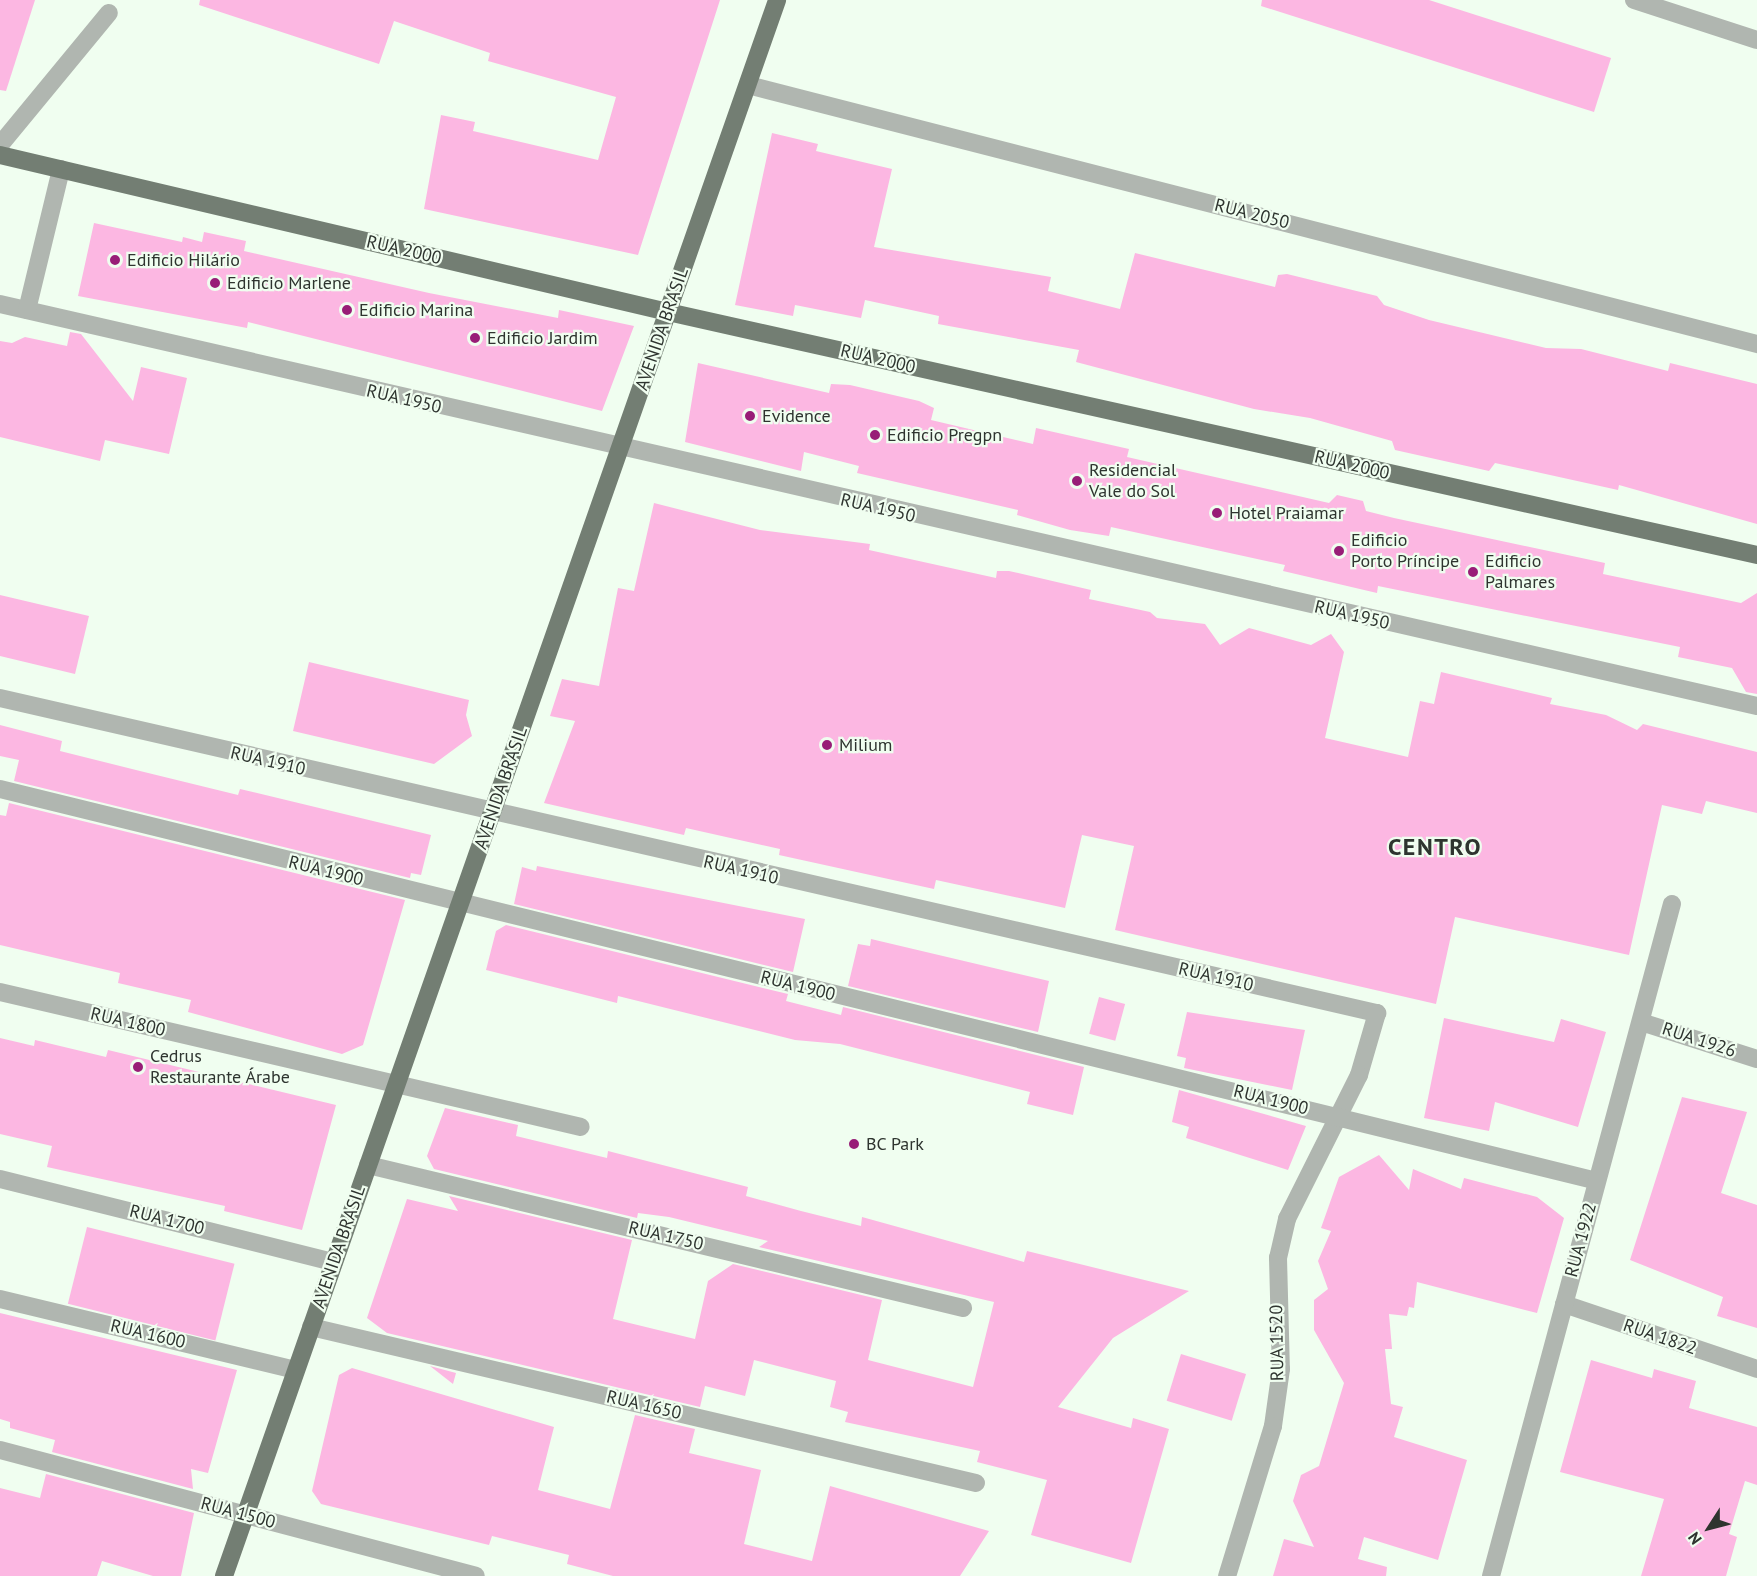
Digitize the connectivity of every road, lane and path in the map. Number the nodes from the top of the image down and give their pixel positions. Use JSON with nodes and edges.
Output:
{"nodes":[{"id":1,"x":777,"y":0,"type":"edge"},
{"id":2,"x":1634,"y":0,"type":"edge"},
{"id":3,"x":109,"y":13,"type":"dead end"},
{"id":4,"x":1757,"y":40,"type":"edge"},
{"id":5,"x":748,"y":85,"type":"junction"},
{"id":6,"x":0,"y":145,"type":"edge"},
{"id":7,"x":0,"y":155,"type":"edge"},
{"id":8,"x":61,"y":169,"type":"junction"},
{"id":9,"x":0,"y":304,"type":"edge"},
{"id":10,"x":27,"y":310,"type":"junction"},
{"id":11,"x":668,"y":312,"type":"junction"},
{"id":12,"x":1757,"y":344,"type":"edge"},
{"id":13,"x":620,"y":450,"type":"junction"},
{"id":14,"x":1757,"y":555,"type":"edge"},
{"id":15,"x":0,"y":698,"type":"edge"},
{"id":16,"x":1757,"y":706,"type":"edge"},
{"id":17,"x":0,"y":789,"type":"edge"},
{"id":18,"x":492,"y":814,"type":"junction"},
{"id":19,"x":460,"y":904,"type":"junction"},
{"id":20,"x":1672,"y":904,"type":"dead end"},
{"id":21,"x":0,"y":992,"type":"edge"},
{"id":22,"x":1641,"y":1022,"type":"junction"},
{"id":23,"x":1757,"y":1059,"type":"edge"},
{"id":24,"x":396,"y":1086,"type":"junction"},
{"id":25,"x":1339,"y":1116,"type":"junction"},
{"id":26,"x":581,"y":1127,"type":"dead end"},
{"id":27,"x":368,"y":1165,"type":"junction"},
{"id":28,"x":0,"y":1179,"type":"edge"},
{"id":29,"x":1597,"y":1181,"type":"junction"},
{"id":30,"x":334,"y":1262,"type":"junction"},
{"id":31,"x":0,"y":1299,"type":"edge"},
{"id":32,"x":1564,"y":1304,"type":"junction"},
{"id":33,"x":963,"y":1308,"type":"dead end"},
{"id":34,"x":311,"y":1327,"type":"junction"},
{"id":35,"x":1757,"y":1369,"type":"edge"},
{"id":36,"x":296,"y":1370,"type":"junction"},
{"id":37,"x":0,"y":1450,"type":"edge"},
{"id":38,"x":976,"y":1483,"type":"dead end"},
{"id":39,"x":245,"y":1515,"type":"junction"},
{"id":40,"x":224,"y":1576,"type":"edge"},
{"id":41,"x":476,"y":1576,"type":"edge"},
{"id":42,"x":1227,"y":1576,"type":"edge"},
{"id":43,"x":1491,"y":1576,"type":"edge"}],
"edges":[{"from":1,"to":5,"type":"main road","name":"AVENIDA BRASIL"},
{"from":2,"to":4,"type":"street"},
{"from":3,"to":6,"type":"street"},
{"from":5,"to":11,"type":"main road","name":"AVENIDA BRASIL"},
{"from":5,"to":12,"type":"street","name":"RUA 2050"},
{"from":7,"to":8,"type":"main road","name":"RUA 2000"},
{"from":8,"to":10,"type":"street"},
{"from":8,"to":11,"type":"main road","name":"RUA 2000"},
{"from":9,"to":10,"type":"street","name":"RUA 1950"},
{"from":10,"to":13,"type":"street","name":"RUA 1950"},
{"from":11,"to":13,"type":"main road","name":"AVENIDA BRASIL"},
{"from":11,"to":14,"type":"main road","name":"RUA 2000"},
{"from":13,"to":16,"type":"street","name":"RUA 1950"},
{"from":13,"to":18,"type":"main road","name":"AVENIDA BRASIL"},
{"from":15,"to":18,"type":"street","name":"RUA 1910"},
{"from":17,"to":19,"type":"street","name":"RUA 1900"},
{"from":18,"to":19,"type":"main road","name":"AVENIDA BRASIL"},
{"from":18,"to":25,"type":"street","name":"RUA 1910"},
{"from":19,"to":24,"type":"main road","name":"AVENIDA BRASIL"},
{"from":19,"to":25,"type":"street","name":"RUA 1900"},
{"from":20,"to":22,"type":"street","name":"RUA 1922"},
{"from":21,"to":24,"type":"street","name":"RUA 1800"},
{"from":22,"to":23,"type":"street","name":"RUA 1926"},
{"from":22,"to":29,"type":"street","name":"RUA 1922"},
{"from":24,"to":26,"type":"street","name":"RUA 1800"},
{"from":24,"to":27,"type":"main road","name":"AVENIDA BRASIL"},
{"from":25,"to":29,"type":"street","name":"RUA 1900"},
{"from":25,"to":42,"type":"street","name":"RUA 1520"},
{"from":27,"to":30,"type":"main road","name":"AVENIDA BRASIL"},
{"from":27,"to":33,"type":"street","name":"RUA 1750"},
{"from":28,"to":30,"type":"street","name":"RUA 1700"},
{"from":29,"to":32,"type":"street","name":"RUA 1922"},
{"from":30,"to":34,"type":"main road","name":"AVENIDA BRASIL"},
{"from":31,"to":36,"type":"street","name":"RUA 1600"},
{"from":32,"to":35,"type":"street","name":"RUA 1822"},
{"from":32,"to":43,"type":"street","name":"RUA 1922"},
{"from":34,"to":36,"type":"main road","name":"AVENIDA BRASIL"},
{"from":34,"to":38,"type":"street","name":"RUA 1650"},
{"from":36,"to":39,"type":"main road","name":"AVENIDA BRASIL"},
{"from":37,"to":39,"type":"street","name":"RUA 1500"},
{"from":39,"to":40,"type":"main road","name":"AVENIDA BRASIL"},
{"from":39,"to":41,"type":"street","name":"RUA 1500"}]}
